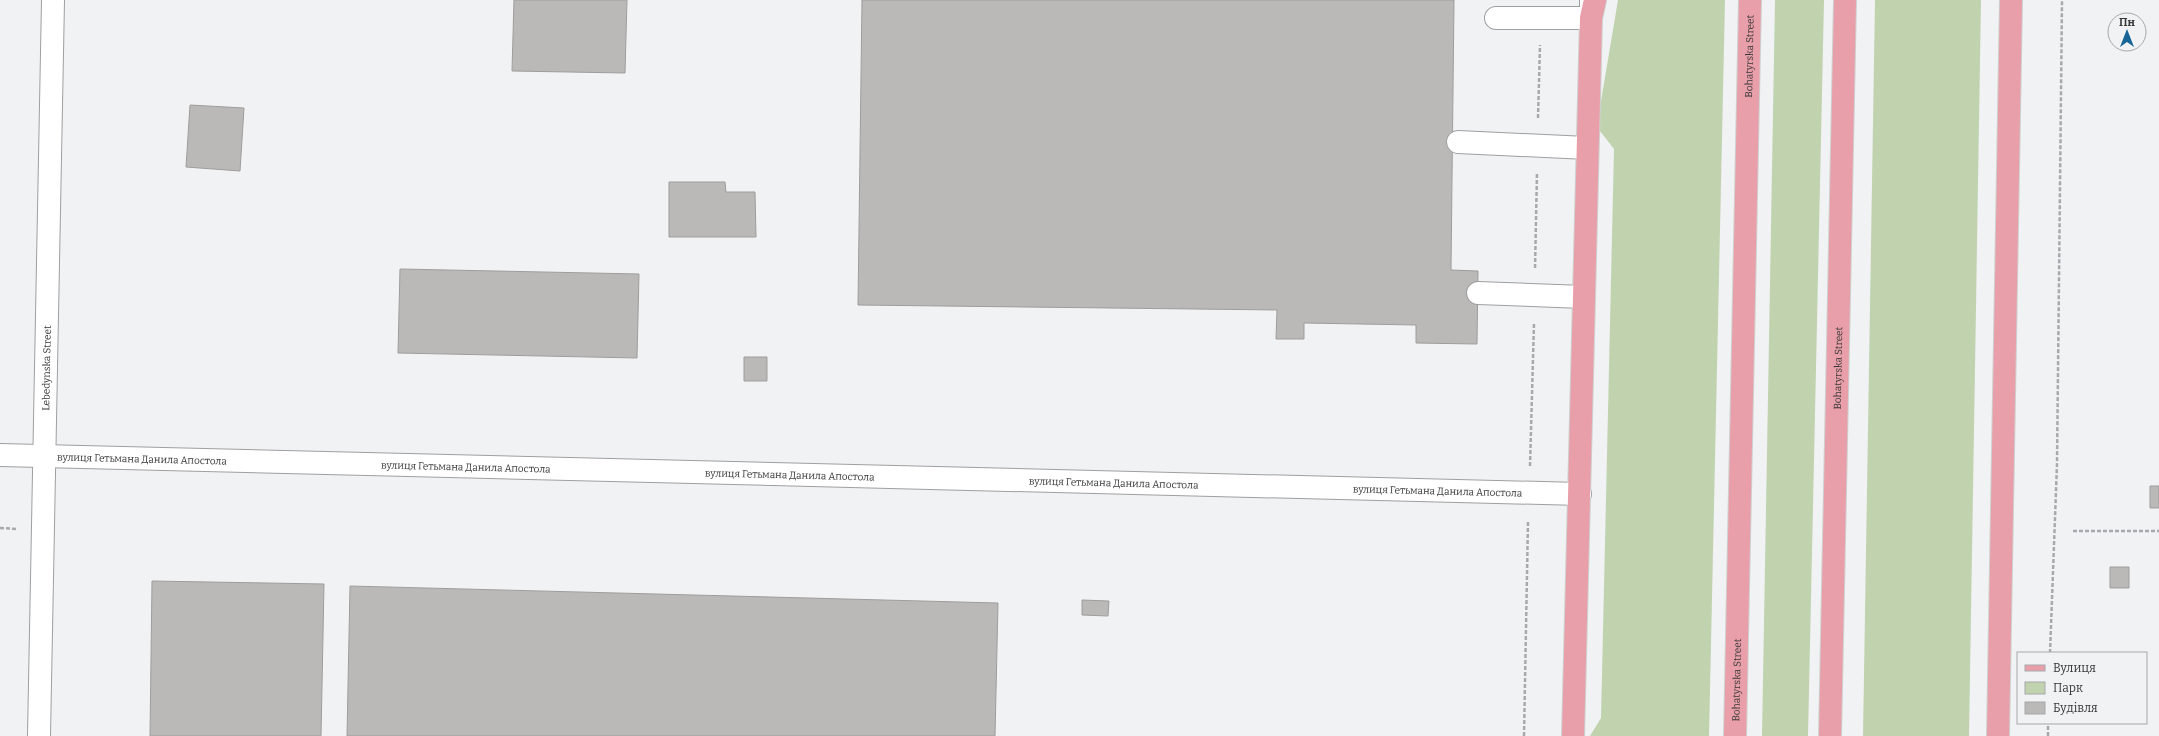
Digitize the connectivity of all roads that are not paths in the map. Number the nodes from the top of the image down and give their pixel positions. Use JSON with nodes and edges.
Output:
{"nodes":[{"id":1,"x":53,"y":0,"type":"edge"},
{"id":2,"x":1750,"y":0,"type":"edge"},
{"id":3,"x":1845,"y":0,"type":"edge"},
{"id":4,"x":2011,"y":0,"type":"edge"},
{"id":5,"x":1593,"y":6,"type":"edge"},
{"id":6,"x":1496,"y":18,"type":"dead end"},
{"id":7,"x":1458,"y":142,"type":"dead end"},
{"id":8,"x":1587,"y":148,"type":"junction"},
{"id":9,"x":1478,"y":292,"type":"dead end"},
{"id":10,"x":1584,"y":297,"type":"junction"},
{"id":11,"x":0,"y":455,"type":"edge"},
{"id":12,"x":44,"y":456,"type":"junction"},
{"id":13,"x":1580,"y":494,"type":"junction"},
{"id":14,"x":39,"y":736,"type":"edge"},
{"id":15,"x":1573,"y":736,"type":"edge"},
{"id":16,"x":1735,"y":736,"type":"edge"},
{"id":17,"x":1830,"y":736,"type":"edge"},
{"id":18,"x":1998,"y":736,"type":"edge"}],
"edges":[{"from":1,"to":12,"type":"street","name":"Lebedynska Street"},
{"from":2,"to":16,"type":"main road","name":"Bohatyrska Street"},
{"from":3,"to":17,"type":"main road","name":"Bohatyrska Street"},
{"from":4,"to":18,"type":"main road"},
{"from":5,"to":6,"type":"street"},
{"from":5,"to":8,"type":"main road"},
{"from":7,"to":8,"type":"street"},
{"from":8,"to":10,"type":"main road"},
{"from":9,"to":10,"type":"street"},
{"from":10,"to":13,"type":"main road"},
{"from":11,"to":12,"type":"street","name":"вулиця Гетьмана Данила Апостола"},
{"from":12,"to":13,"type":"street","name":"вулиця Гетьмана Данила Апостола"},
{"from":12,"to":14,"type":"street","name":"Lebedynska Street"},
{"from":13,"to":15,"type":"main road"}]}
